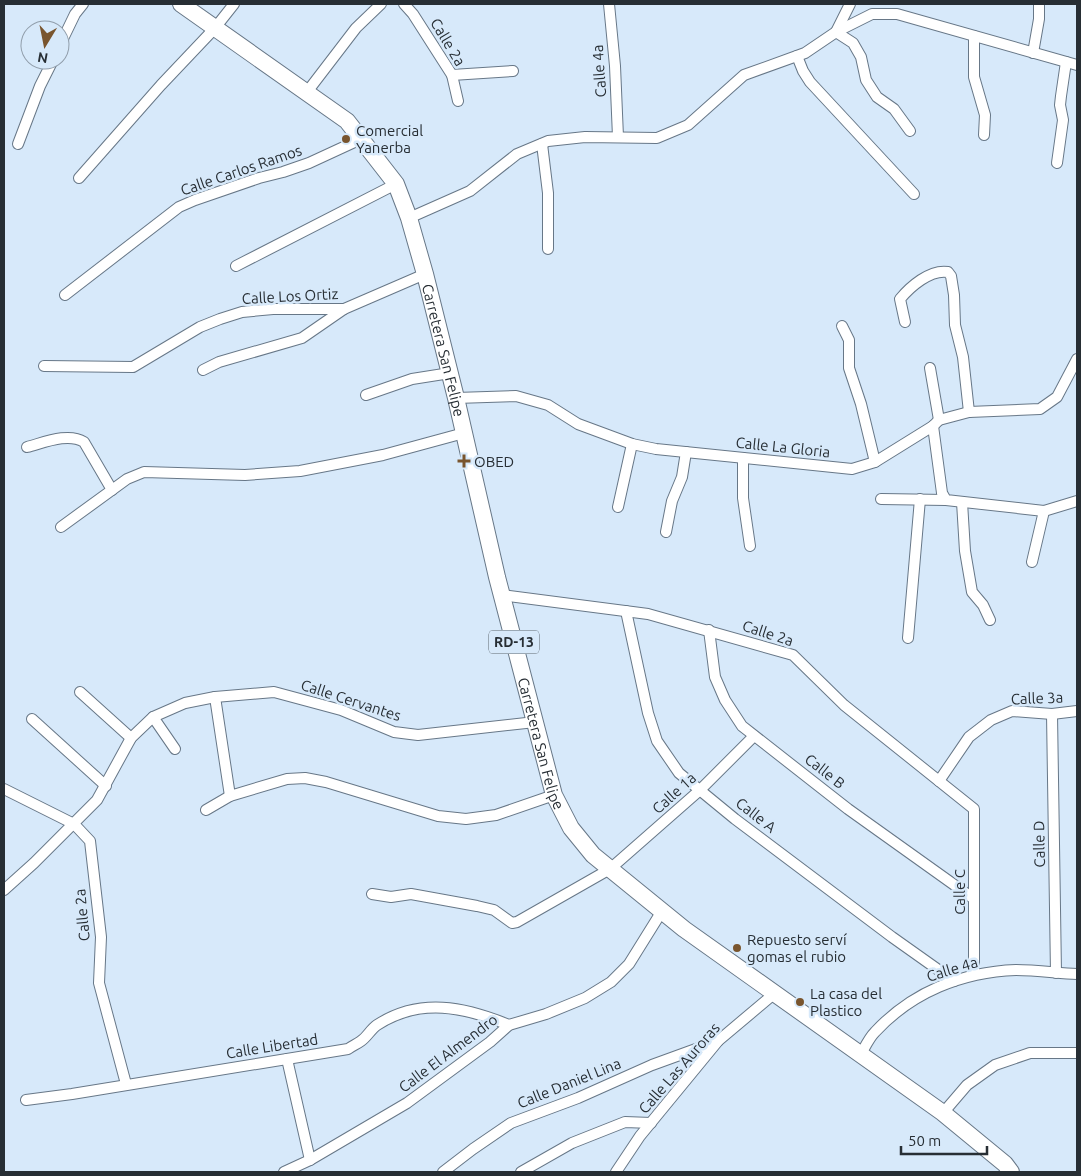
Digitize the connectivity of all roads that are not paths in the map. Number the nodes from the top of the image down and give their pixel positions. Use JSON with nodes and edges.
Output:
{"nodes":[{"id":1,"x":83,"y":4,"type":"edge"},
{"id":2,"x":181,"y":4,"type":"edge"},
{"id":3,"x":234,"y":4,"type":"edge"},
{"id":4,"x":381,"y":4,"type":"edge"},
{"id":5,"x":404,"y":4,"type":"edge"},
{"id":6,"x":609,"y":4,"type":"edge"},
{"id":7,"x":850,"y":4,"type":"edge"},
{"id":8,"x":1039,"y":4,"type":"edge"},
{"id":9,"x":70,"y":24,"type":"edge"},
{"id":10,"x":215,"y":28,"type":"junction"},
{"id":11,"x":836,"y":32,"type":"junction"},
{"id":12,"x":974,"y":36,"type":"junction"},
{"id":13,"x":1033,"y":53,"type":"junction"},
{"id":14,"x":798,"y":56,"type":"junction"},
{"id":15,"x":1066,"y":62,"type":"junction"},
{"id":16,"x":1077,"y":65,"type":"edge"},
{"id":17,"x":47,"y":70,"type":"edge"},
{"id":18,"x":513,"y":70,"type":"dead end"},
{"id":19,"x":452,"y":75,"type":"junction"},
{"id":20,"x":307,"y":92,"type":"junction"},
{"id":21,"x":458,"y":101,"type":"dead end"},
{"id":22,"x":910,"y":131,"type":"dead end"},
{"id":23,"x":984,"y":135,"type":"dead end"},
{"id":24,"x":618,"y":137,"type":"junction"},
{"id":25,"x":361,"y":140,"type":"junction"},
{"id":26,"x":18,"y":144,"type":"dead end"},
{"id":27,"x":542,"y":144,"type":"junction"},
{"id":28,"x":1057,"y":163,"type":"dead end"},
{"id":29,"x":80,"y":178,"type":"dead end"},
{"id":30,"x":396,"y":184,"type":"junction"},
{"id":31,"x":914,"y":194,"type":"dead end"},
{"id":32,"x":409,"y":218,"type":"junction"},
{"id":33,"x":548,"y":250,"type":"dead end"},
{"id":34,"x":236,"y":266,"type":"dead end"},
{"id":35,"x":425,"y":274,"type":"junction"},
{"id":36,"x":65,"y":296,"type":"dead end"},
{"id":37,"x":344,"y":309,"type":"junction"},
{"id":38,"x":905,"y":322,"type":"dead end"},
{"id":39,"x":842,"y":326,"type":"dead end"},
{"id":40,"x":1077,"y":359,"type":"edge"},
{"id":41,"x":44,"y":366,"type":"dead end"},
{"id":42,"x":930,"y":368,"type":"dead end"},
{"id":43,"x":203,"y":370,"type":"dead end"},
{"id":44,"x":450,"y":373,"type":"junction"},
{"id":45,"x":366,"y":395,"type":"dead end"},
{"id":46,"x":456,"y":398,"type":"junction"},
{"id":47,"x":969,"y":412,"type":"junction"},
{"id":48,"x":936,"y":423,"type":"junction"},
{"id":49,"x":464,"y":433,"type":"junction"},
{"id":50,"x":632,"y":444,"type":"junction"},
{"id":51,"x":26,"y":447,"type":"dead end"},
{"id":52,"x":686,"y":452,"type":"junction"},
{"id":53,"x":743,"y":458,"type":"junction"},
{"id":54,"x":875,"y":462,"type":"junction"},
{"id":55,"x":112,"y":490,"type":"junction"},
{"id":56,"x":881,"y":499,"type":"dead end"},
{"id":57,"x":920,"y":499,"type":"junction"},
{"id":58,"x":946,"y":500,"type":"junction"},
{"id":59,"x":1077,"y":501,"type":"edge"},
{"id":60,"x":962,"y":502,"type":"junction"},
{"id":61,"x":618,"y":507,"type":"dead end"},
{"id":62,"x":1044,"y":511,"type":"junction"},
{"id":63,"x":61,"y":527,"type":"dead end"},
{"id":64,"x":666,"y":532,"type":"dead end"},
{"id":65,"x":750,"y":546,"type":"dead end"},
{"id":66,"x":1032,"y":562,"type":"dead end"},
{"id":67,"x":501,"y":595,"type":"junction"},
{"id":68,"x":626,"y":611,"type":"junction"},
{"id":69,"x":990,"y":620,"type":"dead end"},
{"id":70,"x":709,"y":630,"type":"junction"},
{"id":71,"x":908,"y":638,"type":"dead end"},
{"id":72,"x":80,"y":692,"type":"dead end"},
{"id":73,"x":215,"y":697,"type":"junction"},
{"id":74,"x":1077,"y":711,"type":"edge"},
{"id":75,"x":1052,"y":714,"type":"junction"},
{"id":76,"x":153,"y":716,"type":"junction"},
{"id":77,"x":32,"y":719,"type":"dead end"},
{"id":78,"x":534,"y":722,"type":"junction"},
{"id":79,"x":754,"y":736,"type":"junction"},
{"id":80,"x":131,"y":738,"type":"junction"},
{"id":81,"x":175,"y":749,"type":"dead end"},
{"id":82,"x":939,"y":781,"type":"junction"},
{"id":83,"x":106,"y":786,"type":"junction"},
{"id":84,"x":4,"y":789,"type":"edge"},
{"id":85,"x":700,"y":790,"type":"junction"},
{"id":86,"x":554,"y":795,"type":"junction"},
{"id":87,"x":230,"y":796,"type":"junction"},
{"id":88,"x":974,"y":809,"type":"joint"},
{"id":89,"x":206,"y":810,"type":"dead end"},
{"id":90,"x":74,"y":824,"type":"junction"},
{"id":91,"x":610,"y":870,"type":"junction"},
{"id":92,"x":4,"y":890,"type":"edge"},
{"id":93,"x":372,"y":894,"type":"dead end"},
{"id":94,"x":974,"y":899,"type":"junction"},
{"id":95,"x":662,"y":911,"type":"junction"},
{"id":96,"x":1056,"y":973,"type":"junction"},
{"id":97,"x":1077,"y":974,"type":"edge"},
{"id":98,"x":974,"y":975,"type":"junction"},
{"id":99,"x":954,"y":981,"type":"junction"},
{"id":100,"x":775,"y":994,"type":"junction"},
{"id":101,"x":509,"y":1025,"type":"junction"},
{"id":102,"x":718,"y":1041,"type":"junction"},
{"id":103,"x":1077,"y":1053,"type":"edge"},
{"id":104,"x":860,"y":1054,"type":"junction"},
{"id":105,"x":287,"y":1059,"type":"junction"},
{"id":106,"x":126,"y":1084,"type":"junction"},
{"id":107,"x":26,"y":1100,"type":"dead end"},
{"id":108,"x":943,"y":1113,"type":"junction"},
{"id":109,"x":651,"y":1123,"type":"junction"},
{"id":110,"x":310,"y":1160,"type":"junction"},
{"id":111,"x":284,"y":1172,"type":"edge"},
{"id":112,"x":443,"y":1172,"type":"edge"},
{"id":113,"x":522,"y":1172,"type":"edge"},
{"id":114,"x":616,"y":1172,"type":"edge"},
{"id":115,"x":1011,"y":1172,"type":"edge"}],
"edges":[{"from":1,"to":9,"type":"street"},
{"from":2,"to":10,"type":"main road","name":"Carretera San Felipe","number":"RD-13"},
{"from":3,"to":10,"type":"street"},
{"from":4,"to":20,"type":"street"},
{"from":5,"to":19,"type":"street","name":"Calle 2a"},
{"from":6,"to":24,"type":"street","name":"Calle 4a"},
{"from":7,"to":11,"type":"street"},
{"from":8,"to":13,"type":"street"},
{"from":10,"to":20,"type":"main road","name":"Carretera San Felipe","number":"RD-13"},
{"from":10,"to":29,"type":"street"},
{"from":11,"to":12,"type":"street"},
{"from":11,"to":14,"type":"street"},
{"from":11,"to":22,"type":"street"},
{"from":12,"to":13,"type":"street"},
{"from":12,"to":23,"type":"street"},
{"from":13,"to":15,"type":"street"},
{"from":14,"to":24,"type":"street"},
{"from":14,"to":31,"type":"street"},
{"from":15,"to":16,"type":"street"},
{"from":15,"to":28,"type":"street"},
{"from":17,"to":26,"type":"street"},
{"from":18,"to":19,"type":"street"},
{"from":19,"to":21,"type":"street","name":"Calle 2a"},
{"from":20,"to":25,"type":"main road","name":"Carretera San Felipe","number":"RD-13"},
{"from":24,"to":27,"type":"street"},
{"from":25,"to":30,"type":"main road","name":"Carretera San Felipe","number":"RD-13"},
{"from":25,"to":36,"type":"street","name":"Calle Carlos Ramos"},
{"from":27,"to":32,"type":"street"},
{"from":27,"to":33,"type":"street"},
{"from":30,"to":32,"type":"main road","name":"Carretera San Felipe","number":"RD-13"},
{"from":30,"to":34,"type":"street"},
{"from":32,"to":35,"type":"main road","name":"Carretera San Felipe","number":"RD-13"},
{"from":35,"to":37,"type":"street","name":"Calle Los Ortiz"},
{"from":35,"to":44,"type":"main road","name":"Carretera San Felipe","number":"RD-13"},
{"from":37,"to":41,"type":"street","name":"Calle Los Ortiz"},
{"from":37,"to":43,"type":"street"},
{"from":38,"to":47,"type":"street"},
{"from":39,"to":54,"type":"street"},
{"from":40,"to":47,"type":"street","name":"Calle La Gloria"},
{"from":42,"to":48,"type":"street"},
{"from":44,"to":45,"type":"street"},
{"from":44,"to":46,"type":"main road","name":"Carretera San Felipe","number":"RD-13"},
{"from":46,"to":49,"type":"main road","name":"Carretera San Felipe","number":"RD-13"},
{"from":46,"to":50,"type":"street","name":"Calle La Gloria"},
{"from":47,"to":48,"type":"street","name":"Calle La Gloria"},
{"from":48,"to":54,"type":"street","name":"Calle La Gloria"},
{"from":48,"to":58,"type":"street"},
{"from":49,"to":55,"type":"street"},
{"from":49,"to":67,"type":"main road","name":"Carretera San Felipe","number":"RD-13"},
{"from":50,"to":52,"type":"street","name":"Calle La Gloria"},
{"from":50,"to":61,"type":"street"},
{"from":51,"to":55,"type":"street"},
{"from":52,"to":53,"type":"street","name":"Calle La Gloria"},
{"from":52,"to":64,"type":"street"},
{"from":53,"to":54,"type":"street","name":"Calle La Gloria"},
{"from":53,"to":65,"type":"street"},
{"from":55,"to":63,"type":"street"},
{"from":56,"to":57,"type":"street"},
{"from":57,"to":58,"type":"street"},
{"from":57,"to":71,"type":"street"},
{"from":58,"to":60,"type":"street"},
{"from":59,"to":62,"type":"street"},
{"from":60,"to":62,"type":"street"},
{"from":60,"to":69,"type":"street"},
{"from":62,"to":66,"type":"street"},
{"from":67,"to":68,"type":"street","name":"Calle 2a"},
{"from":67,"to":78,"type":"main road","name":"Carretera San Felipe","number":"RD-13"},
{"from":68,"to":70,"type":"street","name":"Calle 2a"},
{"from":68,"to":85,"type":"street","name":"Calle A"},
{"from":70,"to":79,"type":"street","name":"Calle B"},
{"from":70,"to":82,"type":"street","name":"Calle 2a"},
{"from":72,"to":80,"type":"street"},
{"from":73,"to":76,"type":"street","name":"Calle Cervantes"},
{"from":73,"to":78,"type":"street","name":"Calle Cervantes"},
{"from":73,"to":87,"type":"street"},
{"from":74,"to":75,"type":"street","name":"Calle 3a"},
{"from":75,"to":82,"type":"street","name":"Calle 3a"},
{"from":75,"to":96,"type":"street","name":"Calle D"},
{"from":76,"to":80,"type":"street","name":"Calle Cervantes"},
{"from":76,"to":81,"type":"street"},
{"from":77,"to":83,"type":"street"},
{"from":78,"to":86,"type":"main road","name":"Carretera San Felipe","number":"RD-13"},
{"from":79,"to":85,"type":"street","name":"Calle 1a"},
{"from":79,"to":94,"type":"street","name":"Calle B"},
{"from":80,"to":83,"type":"street","name":"Calle Cervantes"},
{"from":82,"to":88,"type":"street","name":"Calle 2a"},
{"from":83,"to":90,"type":"street","name":"Calle Cervantes"},
{"from":84,"to":90,"type":"street","name":"Calle 2a"},
{"from":85,"to":91,"type":"street","name":"Calle 1a"},
{"from":85,"to":99,"type":"street","name":"Calle A"},
{"from":86,"to":87,"type":"street"},
{"from":86,"to":91,"type":"main road","name":"Carretera San Felipe","number":"RD-13"},
{"from":87,"to":89,"type":"street"},
{"from":88,"to":94,"type":"street","name":"Calle C"},
{"from":90,"to":92,"type":"street","name":"Calle Cervantes"},
{"from":90,"to":106,"type":"street","name":"Calle 2a"},
{"from":91,"to":93,"type":"street","name":"Calle 1a"},
{"from":91,"to":95,"type":"main road","name":"Carretera San Felipe","number":"RD-13"},
{"from":94,"to":98,"type":"street","name":"Calle C"},
{"from":95,"to":100,"type":"main road","name":"Carretera San Felipe","number":"RD-13"},
{"from":95,"to":101,"type":"street","name":"Calle El Almendro"},
{"from":96,"to":97,"type":"street","name":"Calle 4a"},
{"from":96,"to":98,"type":"street","name":"Calle 4a"},
{"from":98,"to":99,"type":"street","name":"Calle 4a"},
{"from":99,"to":104,"type":"street","name":"Calle 4a"},
{"from":100,"to":102,"type":"street","name":"Calle Las Auroras"},
{"from":100,"to":104,"type":"main road","name":"Carretera San Felipe","number":"RD-13"},
{"from":101,"to":105,"type":"street","name":"Calle Libertad"},
{"from":101,"to":110,"type":"street","name":"Calle El Almendro"},
{"from":102,"to":109,"type":"street","name":"Calle Las Auroras"},
{"from":102,"to":112,"type":"street","name":"Calle Daniel Lina"},
{"from":103,"to":108,"type":"street"},
{"from":104,"to":108,"type":"main road","name":"Carretera San Felipe","number":"RD-13"},
{"from":105,"to":106,"type":"street","name":"Calle Libertad"},
{"from":105,"to":110,"type":"street"},
{"from":106,"to":107,"type":"street","name":"Calle Libertad"},
{"from":108,"to":115,"type":"main road","name":"Carretera San Felipe","number":"RD-13"},
{"from":109,"to":113,"type":"street"},
{"from":109,"to":114,"type":"street","name":"Calle Las Auroras"},
{"from":110,"to":111,"type":"street","name":"Calle El Almendro"}]}
